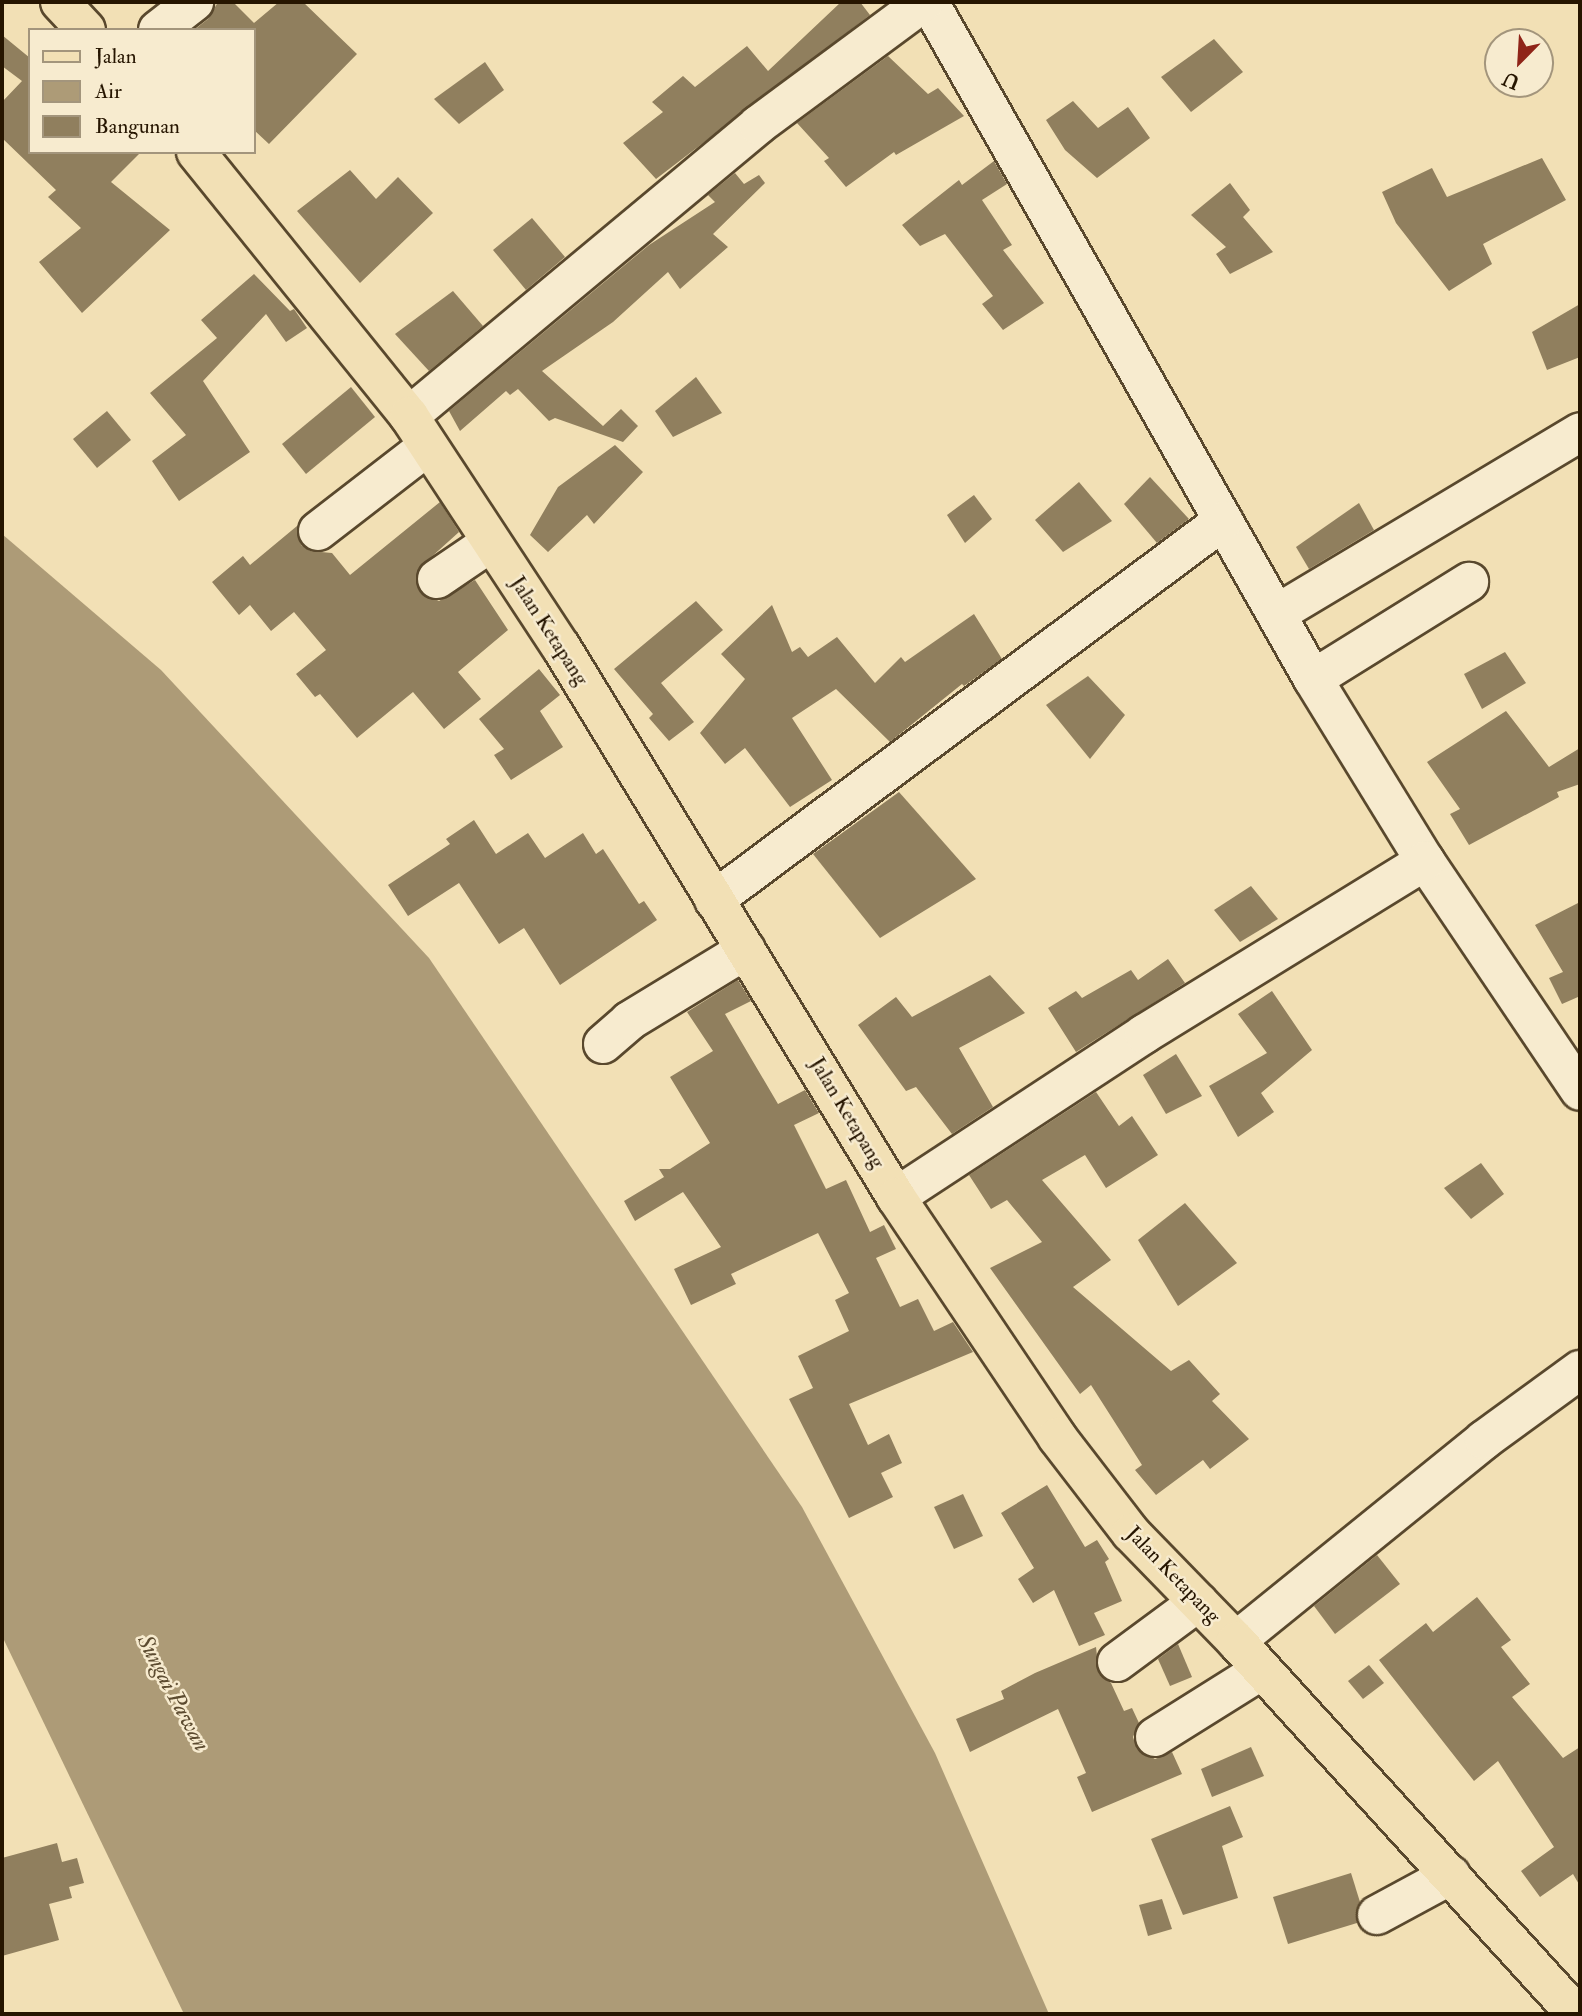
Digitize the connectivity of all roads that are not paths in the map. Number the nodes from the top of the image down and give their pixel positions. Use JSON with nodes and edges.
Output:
{"nodes":[{"id":1,"x":194,"y":2,"type":"edge"},
{"id":2,"x":927,"y":2,"type":"edge"},
{"id":3,"x":161,"y":28,"type":"edge"},
{"id":4,"x":198,"y":154,"type":"edge"},
{"id":5,"x":418,"y":431,"type":"junction"},
{"id":6,"x":1580,"y":432,"type":"edge"},
{"id":7,"x":1223,"y":521,"type":"junction"},
{"id":8,"x":318,"y":531,"type":"dead end"},
{"id":9,"x":490,"y":543,"type":"junction"},
{"id":10,"x":437,"y":579,"type":"dead end"},
{"id":11,"x":1469,"y":582,"type":"dead end"},
{"id":12,"x":1278,"y":613,"type":"junction"},
{"id":13,"x":1314,"y":679,"type":"junction"},
{"id":14,"x":1425,"y":861,"type":"junction"},
{"id":15,"x":714,"y":900,"type":"junction"},
{"id":16,"x":746,"y":950,"type":"junction"},
{"id":17,"x":603,"y":1044,"type":"dead end"},
{"id":18,"x":1577,"y":1080,"type":"edge"},
{"id":19,"x":896,"y":1197,"type":"junction"},
{"id":20,"x":1580,"y":1370,"type":"edge"},
{"id":21,"x":1198,"y":1602,"type":"junction"},
{"id":22,"x":1236,"y":1641,"type":"junction"},
{"id":23,"x":1117,"y":1662,"type":"dead end"},
{"id":24,"x":1262,"y":1670,"type":"junction"},
{"id":25,"x":1155,"y":1737,"type":"dead end"},
{"id":26,"x":1451,"y":1875,"type":"junction"},
{"id":27,"x":1377,"y":1915,"type":"dead end"},
{"id":28,"x":1576,"y":2014,"type":"edge"}],
"edges":[{"from":1,"to":3,"type":"street"},
{"from":2,"to":5,"type":"street"},
{"from":2,"to":7,"type":"street"},
{"from":4,"to":5,"type":"main road","name":"Jalan Ketapang"},
{"from":5,"to":8,"type":"street"},
{"from":5,"to":9,"type":"main road","name":"Jalan Ketapang"},
{"from":6,"to":12,"type":"street"},
{"from":7,"to":12,"type":"street"},
{"from":7,"to":15,"type":"street"},
{"from":9,"to":10,"type":"street"},
{"from":9,"to":15,"type":"main road","name":"Jalan Ketapang"},
{"from":11,"to":13,"type":"street"},
{"from":12,"to":13,"type":"street"},
{"from":13,"to":14,"type":"street"},
{"from":14,"to":18,"type":"street"},
{"from":14,"to":19,"type":"street"},
{"from":15,"to":16,"type":"main road","name":"Jalan Ketapang"},
{"from":16,"to":17,"type":"street"},
{"from":16,"to":19,"type":"main road","name":"Jalan Ketapang"},
{"from":19,"to":21,"type":"main road","name":"Jalan Ketapang"},
{"from":20,"to":22,"type":"street"},
{"from":21,"to":22,"type":"main road","name":"Jalan Ketapang"},
{"from":21,"to":23,"type":"street"},
{"from":22,"to":24,"type":"main road","name":"Jalan Ketapang"},
{"from":24,"to":25,"type":"street"},
{"from":24,"to":26,"type":"main road","name":"Jalan Ketapang"},
{"from":26,"to":27,"type":"street"},
{"from":26,"to":28,"type":"main road","name":"Jalan Ketapang"}]}
